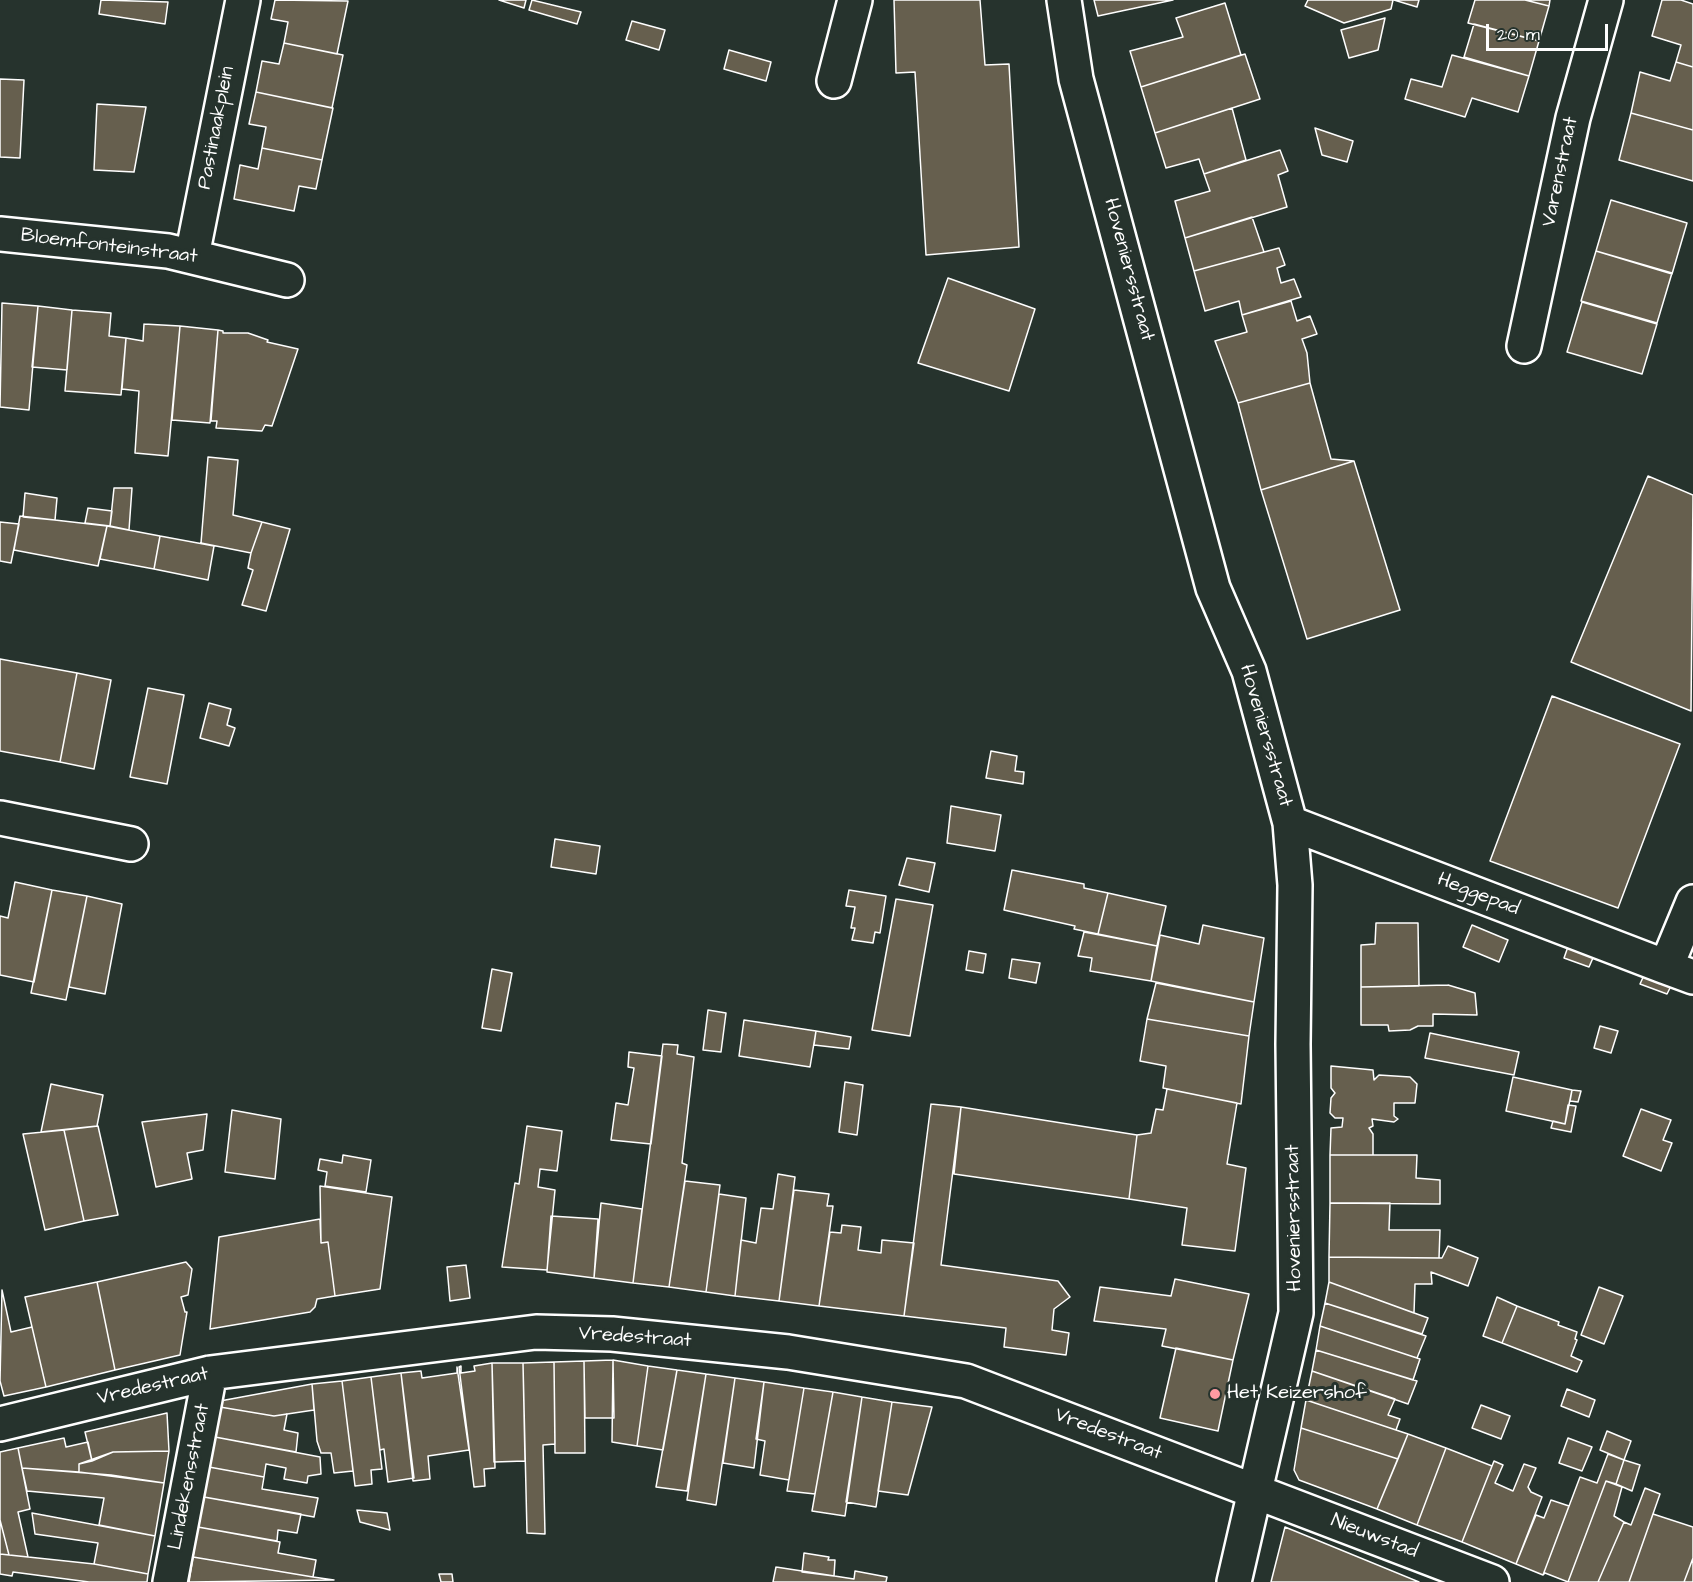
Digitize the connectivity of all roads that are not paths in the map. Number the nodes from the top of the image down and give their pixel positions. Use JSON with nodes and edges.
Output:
{"nodes":[{"id":1,"x":243,"y":0,"type":"edge"},
{"id":2,"x":855,"y":0,"type":"edge"},
{"id":3,"x":1064,"y":0,"type":"edge"},
{"id":4,"x":1606,"y":0,"type":"edge"},
{"id":5,"x":834,"y":81,"type":"dead end"},
{"id":6,"x":0,"y":234,"type":"edge"},
{"id":7,"x":192,"y":256,"type":"junction"},
{"id":8,"x":287,"y":280,"type":"dead end"},
{"id":9,"x":1524,"y":346,"type":"dead end"},
{"id":10,"x":0,"y":819,"type":"edge"},
{"id":11,"x":1290,"y":823,"type":"junction"},
{"id":12,"x":131,"y":844,"type":"dead end"},
{"id":13,"x":1693,"y":902,"type":"edge"},
{"id":14,"x":1680,"y":972,"type":"edge"},
{"id":15,"x":210,"y":1373,"type":"junction"},
{"id":16,"x":0,"y":1424,"type":"edge"},
{"id":17,"x":1256,"y":1491,"type":"junction"},
{"id":18,"x":170,"y":1582,"type":"edge"},
{"id":19,"x":1234,"y":1582,"type":"edge"},
{"id":20,"x":1492,"y":1582,"type":"edge"}],
"edges":[{"from":1,"to":7,"type":"street","name":"Pastinaakplein"},
{"from":2,"to":5,"type":"street"},
{"from":3,"to":11,"type":"street","name":"Hoveniersstraat"},
{"from":4,"to":9,"type":"street","name":"Varenstraat"},
{"from":6,"to":7,"type":"street","name":"Bloemfonteinstraat"},
{"from":7,"to":8,"type":"street","name":"Bloemfonteinstraat"},
{"from":10,"to":12,"type":"street"},
{"from":11,"to":14,"type":"street","name":"Heggepad"},
{"from":11,"to":17,"type":"street","name":"Hoveniersstraat"},
{"from":13,"to":14,"type":"street","name":"Heggepad"},
{"from":15,"to":16,"type":"street","name":"Vredestraat"},
{"from":15,"to":17,"type":"street","name":"Vredestraat"},
{"from":15,"to":18,"type":"street","name":"Lindekensstraat"},
{"from":17,"to":19,"type":"street","name":"Hoveniersstraat"},
{"from":17,"to":20,"type":"street","name":"Nieuwstad"}]}
